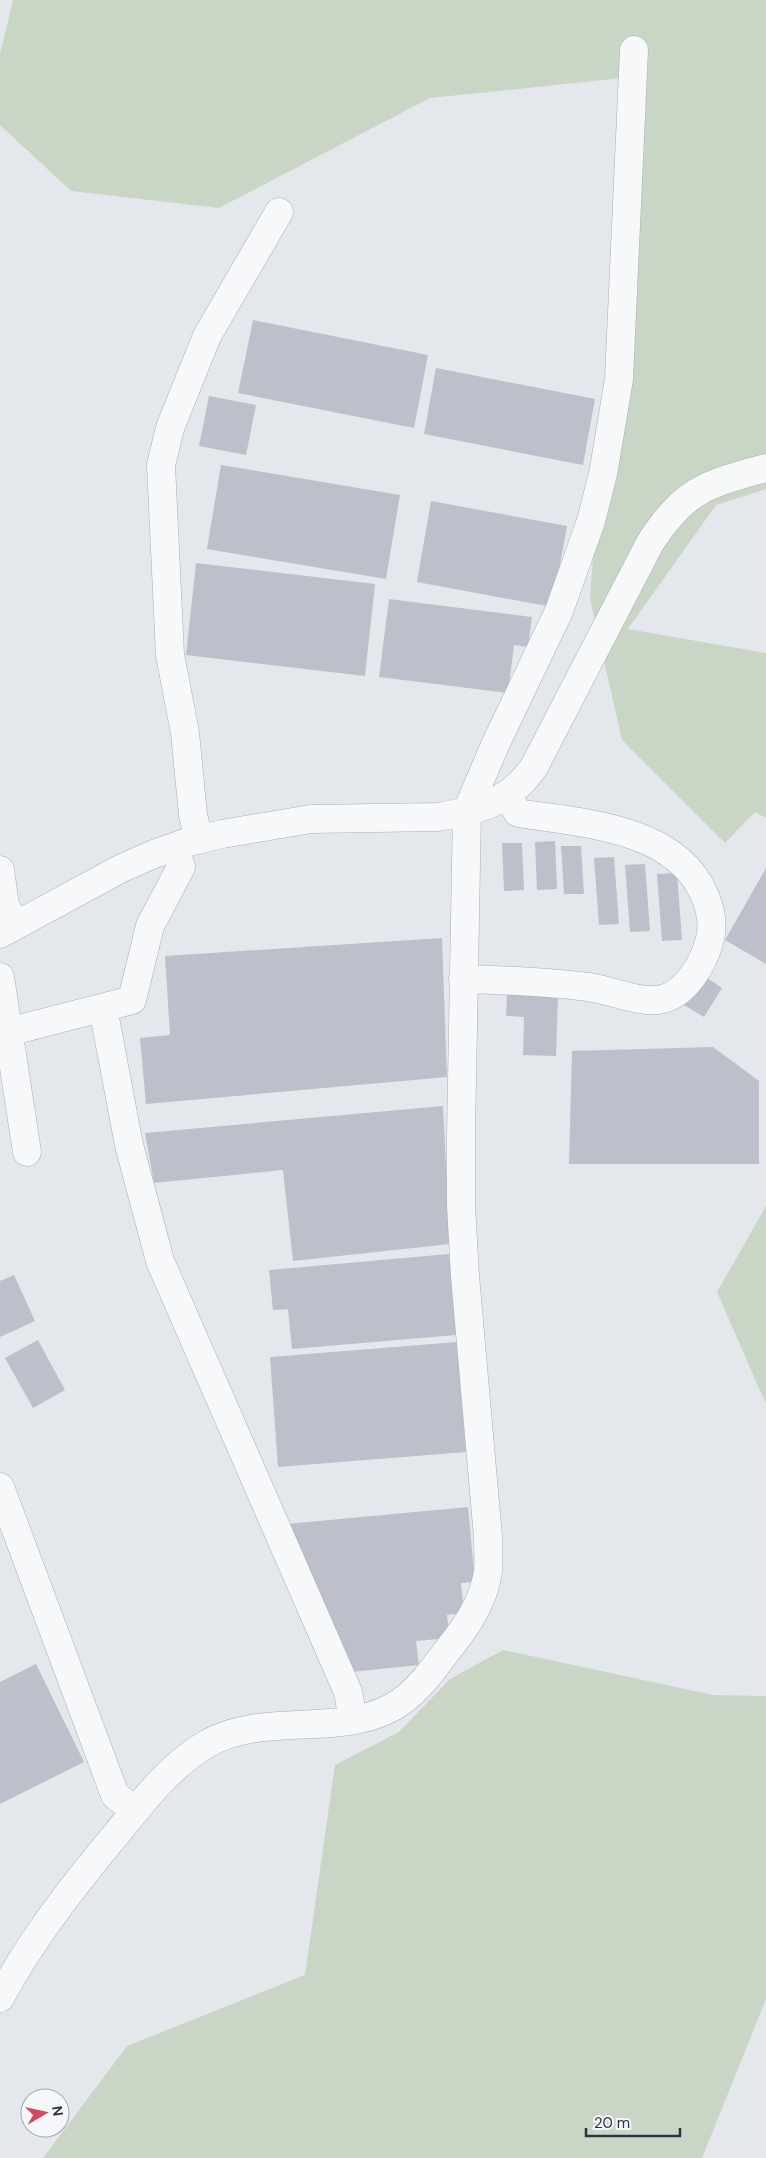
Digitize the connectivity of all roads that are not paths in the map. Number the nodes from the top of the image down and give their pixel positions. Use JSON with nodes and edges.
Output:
{"nodes":[{"id":1,"x":634,"y":50,"type":"dead end"},
{"id":2,"x":279,"y":212,"type":"dead end"},
{"id":3,"x":766,"y":468,"type":"edge"},
{"id":4,"x":507,"y":795,"type":"junction"},
{"id":5,"x":467,"y":811,"type":"junction"},
{"id":6,"x":187,"y":843,"type":"junction"},
{"id":7,"x":0,"y":870,"type":"edge"},
{"id":8,"x":8,"y":929,"type":"edge"},
{"id":9,"x":0,"y":977,"type":"edge"},
{"id":10,"x":463,"y":979,"type":"junction"},
{"id":11,"x":103,"y":1008,"type":"junction"},
{"id":12,"x":8,"y":1032,"type":"junction"},
{"id":13,"x":27,"y":1152,"type":"dead end"},
{"id":14,"x":0,"y":1487,"type":"edge"},
{"id":15,"x":353,"y":1720,"type":"junction"},
{"id":16,"x":135,"y":1812,"type":"junction"},
{"id":17,"x":0,"y":1998,"type":"edge"}],
"edges":[{"from":1,"to":5,"type":"street"},
{"from":2,"to":6,"type":"street"},
{"from":3,"to":4,"type":"street"},
{"from":4,"to":5,"type":"street"},
{"from":4,"to":10,"type":"street"},
{"from":5,"to":6,"type":"street"},
{"from":5,"to":10,"type":"street"},
{"from":6,"to":8,"type":"street"},
{"from":6,"to":11,"type":"street"},
{"from":7,"to":8,"type":"street"},
{"from":9,"to":12,"type":"street"},
{"from":10,"to":15,"type":"street"},
{"from":11,"to":12,"type":"street"},
{"from":11,"to":15,"type":"street"},
{"from":12,"to":13,"type":"street"},
{"from":14,"to":16,"type":"street"},
{"from":15,"to":16,"type":"street"},
{"from":16,"to":17,"type":"street"}]}
